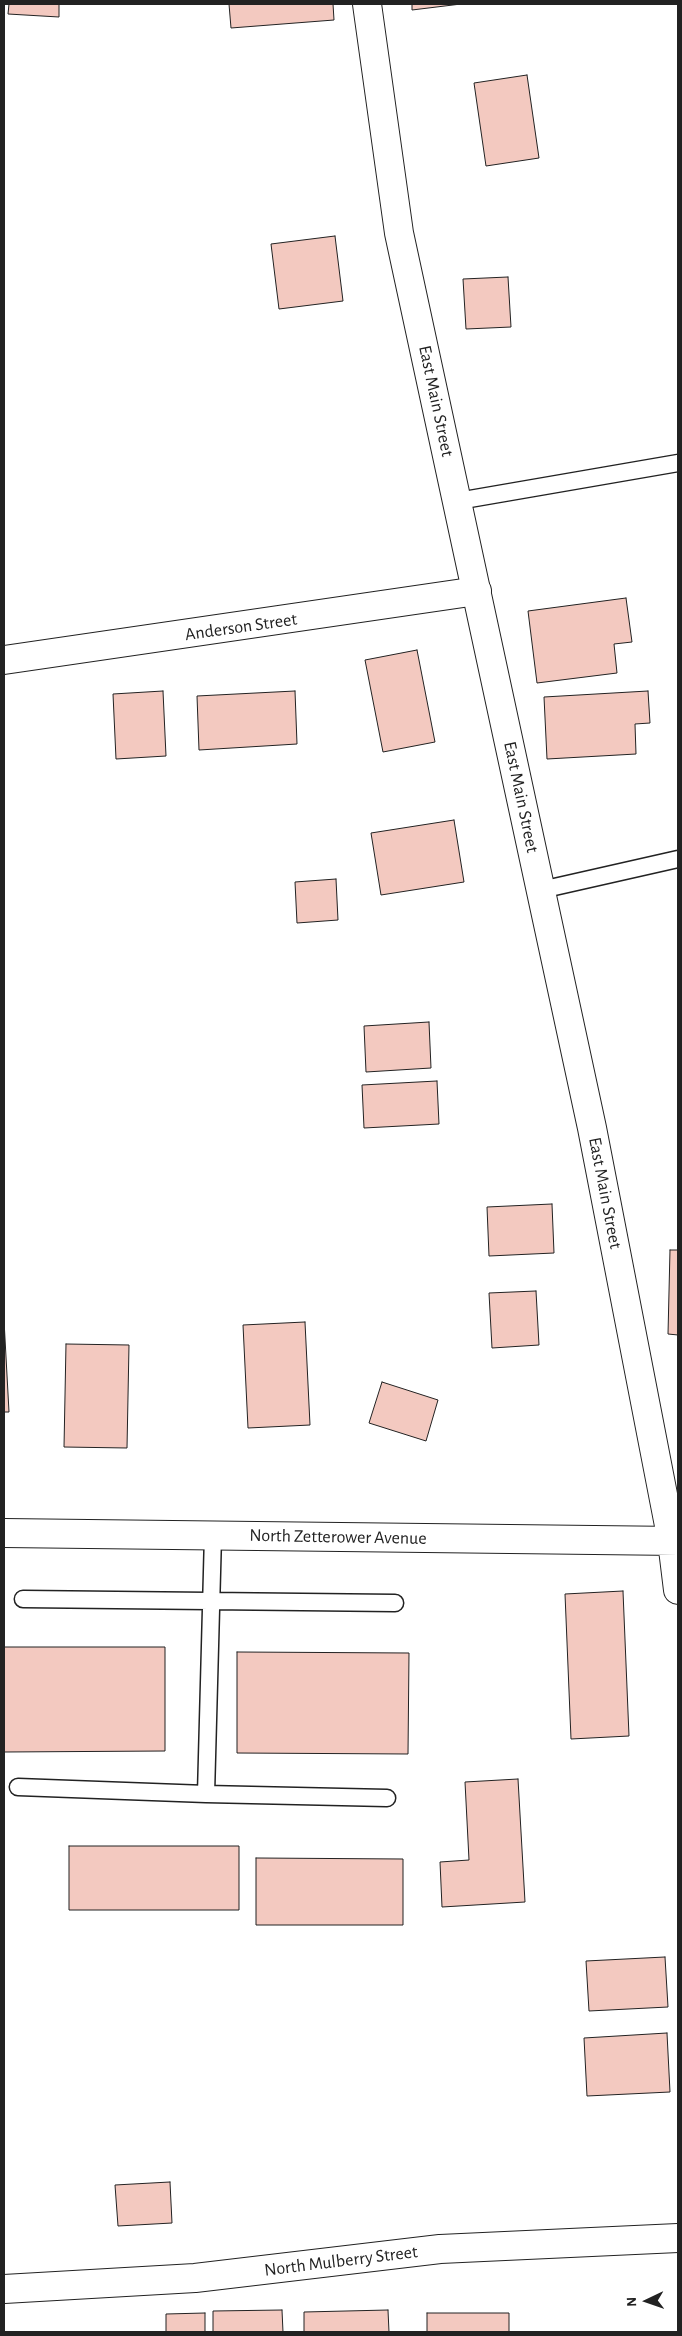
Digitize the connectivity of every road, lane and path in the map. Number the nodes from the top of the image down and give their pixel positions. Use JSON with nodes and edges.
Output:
{"nodes":[{"id":1,"x":367,"y":4,"type":"edge"},
{"id":2,"x":678,"y":463,"type":"edge"},
{"id":3,"x":458,"y":501,"type":"junction"},
{"id":4,"x":477,"y":591,"type":"junction"},
{"id":5,"x":4,"y":660,"type":"edge"},
{"id":6,"x":678,"y":859,"type":"edge"},
{"id":7,"x":541,"y":890,"type":"junction"},
{"id":8,"x":4,"y":1533,"type":"edge"},
{"id":9,"x":213,"y":1535,"type":"junction"},
{"id":10,"x":675,"y":1541,"type":"edge"},
{"id":11,"x":678,"y":1590,"type":"edge"},
{"id":12,"x":23,"y":1599,"type":"dead end"},
{"id":13,"x":211,"y":1600,"type":"junction"},
{"id":14,"x":395,"y":1603,"type":"dead end"},
{"id":15,"x":18,"y":1788,"type":"dead end"},
{"id":16,"x":206,"y":1794,"type":"junction"},
{"id":17,"x":387,"y":1798,"type":"dead end"},
{"id":18,"x":678,"y":2238,"type":"edge"},
{"id":19,"x":4,"y":2290,"type":"edge"}],
"edges":[{"from":1,"to":3,"type":"street","name":"East Main Street"},
{"from":2,"to":3,"type":"lane"},
{"from":3,"to":4,"type":"street","name":"East Main Street"},
{"from":4,"to":5,"type":"street","name":"Anderson Street"},
{"from":4,"to":7,"type":"street","name":"East Main Street"},
{"from":6,"to":7,"type":"lane"},
{"from":7,"to":10,"type":"street","name":"East Main Street"},
{"from":8,"to":9,"type":"street","name":"North Zetterower Avenue"},
{"from":9,"to":10,"type":"street","name":"North Zetterower Avenue"},
{"from":9,"to":13,"type":"lane"},
{"from":10,"to":11,"type":"street","name":"East Main Street"},
{"from":12,"to":13,"type":"lane"},
{"from":13,"to":14,"type":"lane"},
{"from":13,"to":16,"type":"lane"},
{"from":15,"to":16,"type":"lane"},
{"from":16,"to":17,"type":"lane"},
{"from":18,"to":19,"type":"street","name":"North Mulberry Street"}]}
